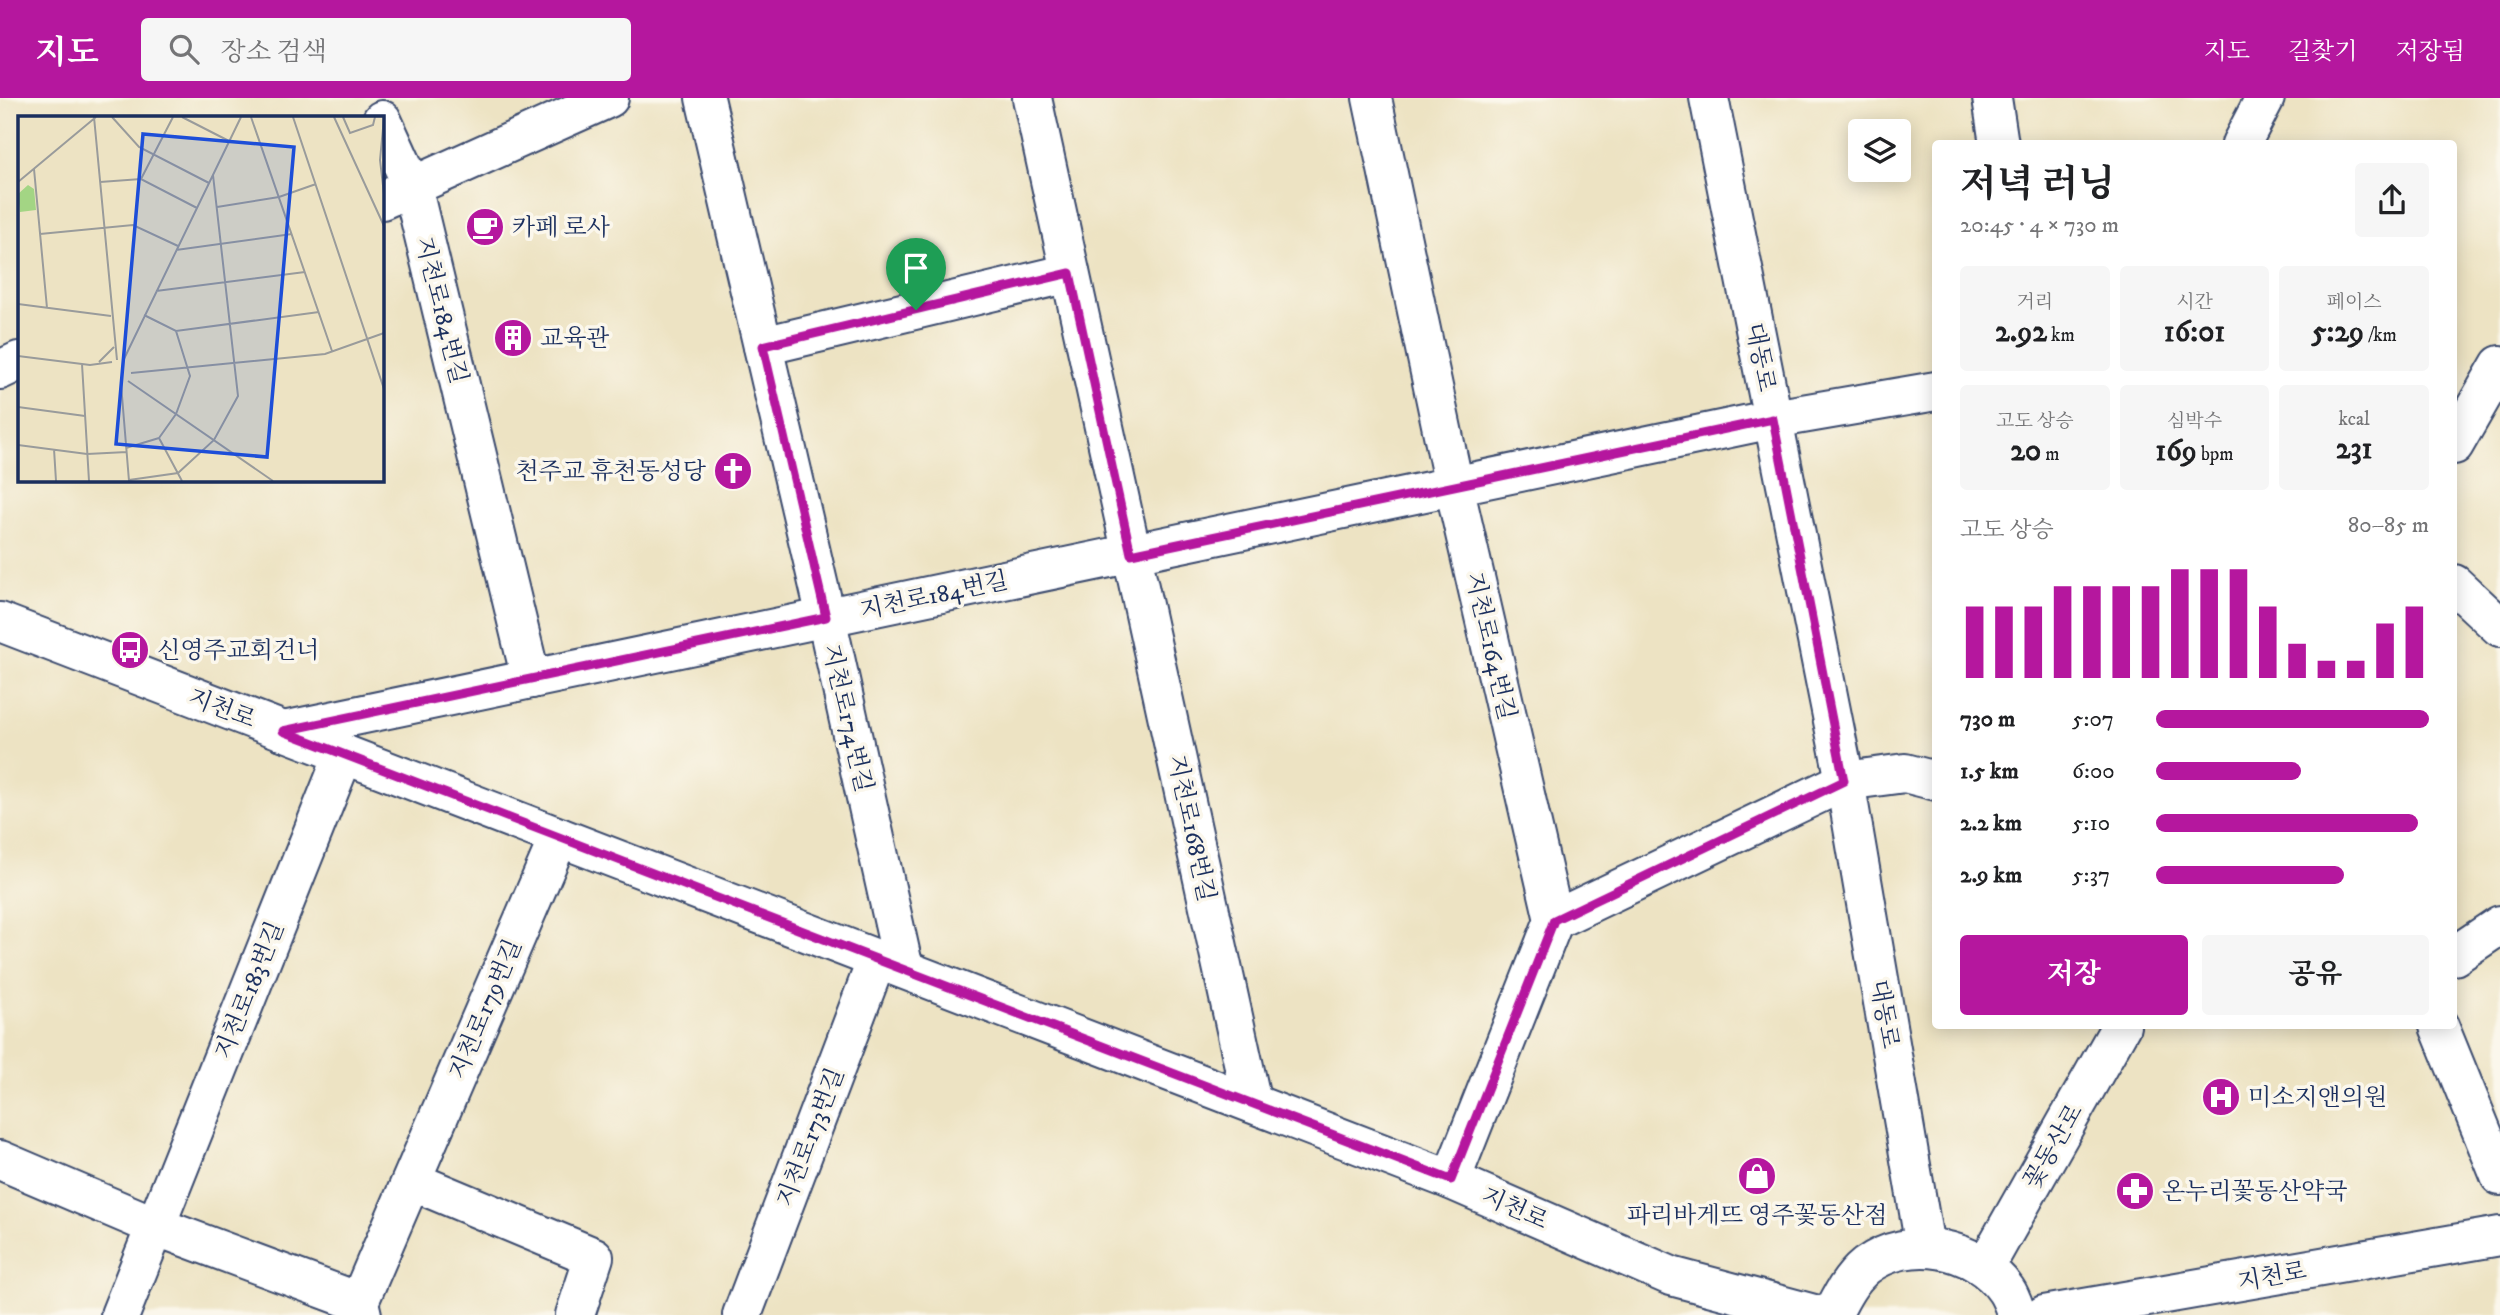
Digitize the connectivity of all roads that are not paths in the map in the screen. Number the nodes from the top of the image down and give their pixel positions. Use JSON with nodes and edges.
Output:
{"nodes":[{"id":1,"x":371,"y":98,"type":"edge"},
{"id":2,"x":609,"y":98,"type":"edge"},
{"id":3,"x":705,"y":98,"type":"edge"},
{"id":4,"x":1032,"y":98,"type":"edge"},
{"id":5,"x":1372,"y":98,"type":"edge"},
{"id":6,"x":1709,"y":98,"type":"edge"},
{"id":7,"x":1992,"y":98,"type":"edge"},
{"id":8,"x":2266,"y":98,"type":"edge"},
{"id":9,"x":380,"y":116,"type":"edge"},
{"id":10,"x":383,"y":128,"type":"edge"},
{"id":11,"x":1997,"y":140,"type":"edge"},
{"id":12,"x":2243,"y":140,"type":"edge"},
{"id":13,"x":397,"y":193,"type":"edge"},
{"id":14,"x":1070,"y":273,"type":"junction"},
{"id":15,"x":763,"y":346,"type":"junction"},
{"id":16,"x":18,"y":361,"type":"edge"},
{"id":17,"x":2500,"y":365,"type":"edge"},
{"id":18,"x":0,"y":370,"type":"edge"},
{"id":19,"x":1932,"y":392,"type":"edge"},
{"id":20,"x":1773,"y":419,"type":"junction"},
{"id":21,"x":2457,"y":441,"type":"edge"},
{"id":22,"x":1454,"y":486,"type":"junction"},
{"id":23,"x":1131,"y":554,"type":"junction"},
{"id":24,"x":2457,"y":587,"type":"edge"},
{"id":25,"x":826,"y":617,"type":"junction"},
{"id":26,"x":0,"y":622,"type":"edge"},
{"id":27,"x":2500,"y":627,"type":"edge"},
{"id":28,"x":531,"y":679,"type":"junction"},
{"id":29,"x":283,"y":731,"type":"junction"},
{"id":30,"x":344,"y":754,"type":"junction"},
{"id":31,"x":1932,"y":780,"type":"edge"},
{"id":32,"x":1844,"y":781,"type":"junction"},
{"id":33,"x":559,"y":837,"type":"junction"},
{"id":34,"x":1554,"y":920,"type":"junction"},
{"id":35,"x":2500,"y":925,"type":"edge"},
{"id":36,"x":2457,"y":954,"type":"edge"},
{"id":37,"x":891,"y":964,"type":"junction"},
{"id":38,"x":2120,"y":1029,"type":"edge"},
{"id":39,"x":2440,"y":1029,"type":"edge"},
{"id":40,"x":1252,"y":1103,"type":"junction"},
{"id":41,"x":0,"y":1160,"type":"edge"},
{"id":42,"x":2500,"y":1177,"type":"edge"},
{"id":43,"x":1451,"y":1180,"type":"junction"},
{"id":44,"x":412,"y":1181,"type":"junction"},
{"id":45,"x":155,"y":1226,"type":"junction"},
{"id":46,"x":2500,"y":1236,"type":"edge"},
{"id":47,"x":1925,"y":1247,"type":"junction"},
{"id":48,"x":1985,"y":1267,"type":"junction"},
{"id":49,"x":1671,"y":1276,"type":"junction"},
{"id":50,"x":361,"y":1309,"type":"edge"},
{"id":51,"x":120,"y":1315,"type":"edge"},
{"id":52,"x":575,"y":1315,"type":"edge"},
{"id":53,"x":742,"y":1315,"type":"edge"},
{"id":54,"x":1699,"y":1315,"type":"edge"},
{"id":55,"x":1818,"y":1315,"type":"edge"},
{"id":56,"x":1832,"y":1315,"type":"edge"},
{"id":57,"x":2017,"y":1315,"type":"edge"},
{"id":58,"x":2044,"y":1315,"type":"edge"}],
"edges":[{"from":1,"to":9,"type":"street","name":"지천로184번길"},
{"from":2,"to":13,"type":"street"},
{"from":3,"to":15,"type":"street","name":"지천로174번길"},
{"from":4,"to":14,"type":"street","name":"지천로168번길"},
{"from":5,"to":22,"type":"street","name":"지천로164번길"},
{"from":6,"to":20,"type":"street","name":"대동로"},
{"from":7,"to":11,"type":"street"},
{"from":8,"to":12,"type":"street"},
{"from":10,"to":13,"type":"street","name":"지천로184번길"},
{"from":13,"to":28,"type":"street","name":"지천로184번길"},
{"from":14,"to":15,"type":"street"},
{"from":14,"to":23,"type":"street","name":"지천로168번길"},
{"from":15,"to":25,"type":"street","name":"지천로174번길"},
{"from":16,"to":18,"type":"street"},
{"from":17,"to":21,"type":"street"},
{"from":19,"to":20,"type":"street","name":"지천로184번길"},
{"from":20,"to":22,"type":"street","name":"지천로184번길"},
{"from":20,"to":32,"type":"street","name":"대동로"},
{"from":22,"to":23,"type":"street","name":"지천로184번길"},
{"from":22,"to":34,"type":"street","name":"지천로164번길"},
{"from":23,"to":25,"type":"street","name":"지천로184번길"},
{"from":23,"to":40,"type":"street","name":"지천로168번길"},
{"from":24,"to":27,"type":"street"},
{"from":25,"to":28,"type":"street","name":"지천로184번길"},
{"from":25,"to":37,"type":"street","name":"지천로174번길"},
{"from":26,"to":29,"type":"street","name":"지천로"},
{"from":28,"to":29,"type":"street","name":"지천로184번길"},
{"from":29,"to":30,"type":"street","name":"지천로"},
{"from":30,"to":33,"type":"street","name":"지천로"},
{"from":30,"to":45,"type":"street","name":"지천로183번길"},
{"from":31,"to":32,"type":"street"},
{"from":32,"to":34,"type":"street"},
{"from":32,"to":47,"type":"street","name":"대동로"},
{"from":33,"to":37,"type":"street","name":"지천로"},
{"from":33,"to":44,"type":"street","name":"지천로179번길"},
{"from":34,"to":43,"type":"street"},
{"from":35,"to":36,"type":"street"},
{"from":37,"to":40,"type":"street","name":"지천로"},
{"from":37,"to":53,"type":"street","name":"지천로173번길"},
{"from":38,"to":48,"type":"street","name":"꽃동산로"},
{"from":39,"to":42,"type":"street"},
{"from":40,"to":43,"type":"street","name":"지천로"},
{"from":41,"to":45,"type":"street","name":"지천로179번길"},
{"from":43,"to":49,"type":"street","name":"지천로"},
{"from":44,"to":50,"type":"street","name":"지천로179번길"},
{"from":44,"to":52,"type":"street"},
{"from":45,"to":50,"type":"street","name":"지천로179번길"},
{"from":45,"to":51,"type":"street","name":"지천로183번길"},
{"from":46,"to":58,"type":"street","name":"지천로"},
{"from":47,"to":48,"type":"street"},
{"from":47,"to":56,"type":"street"},
{"from":48,"to":57,"type":"street"},
{"from":49,"to":54,"type":"street"},
{"from":49,"to":55,"type":"street","name":"지천로"}]}
